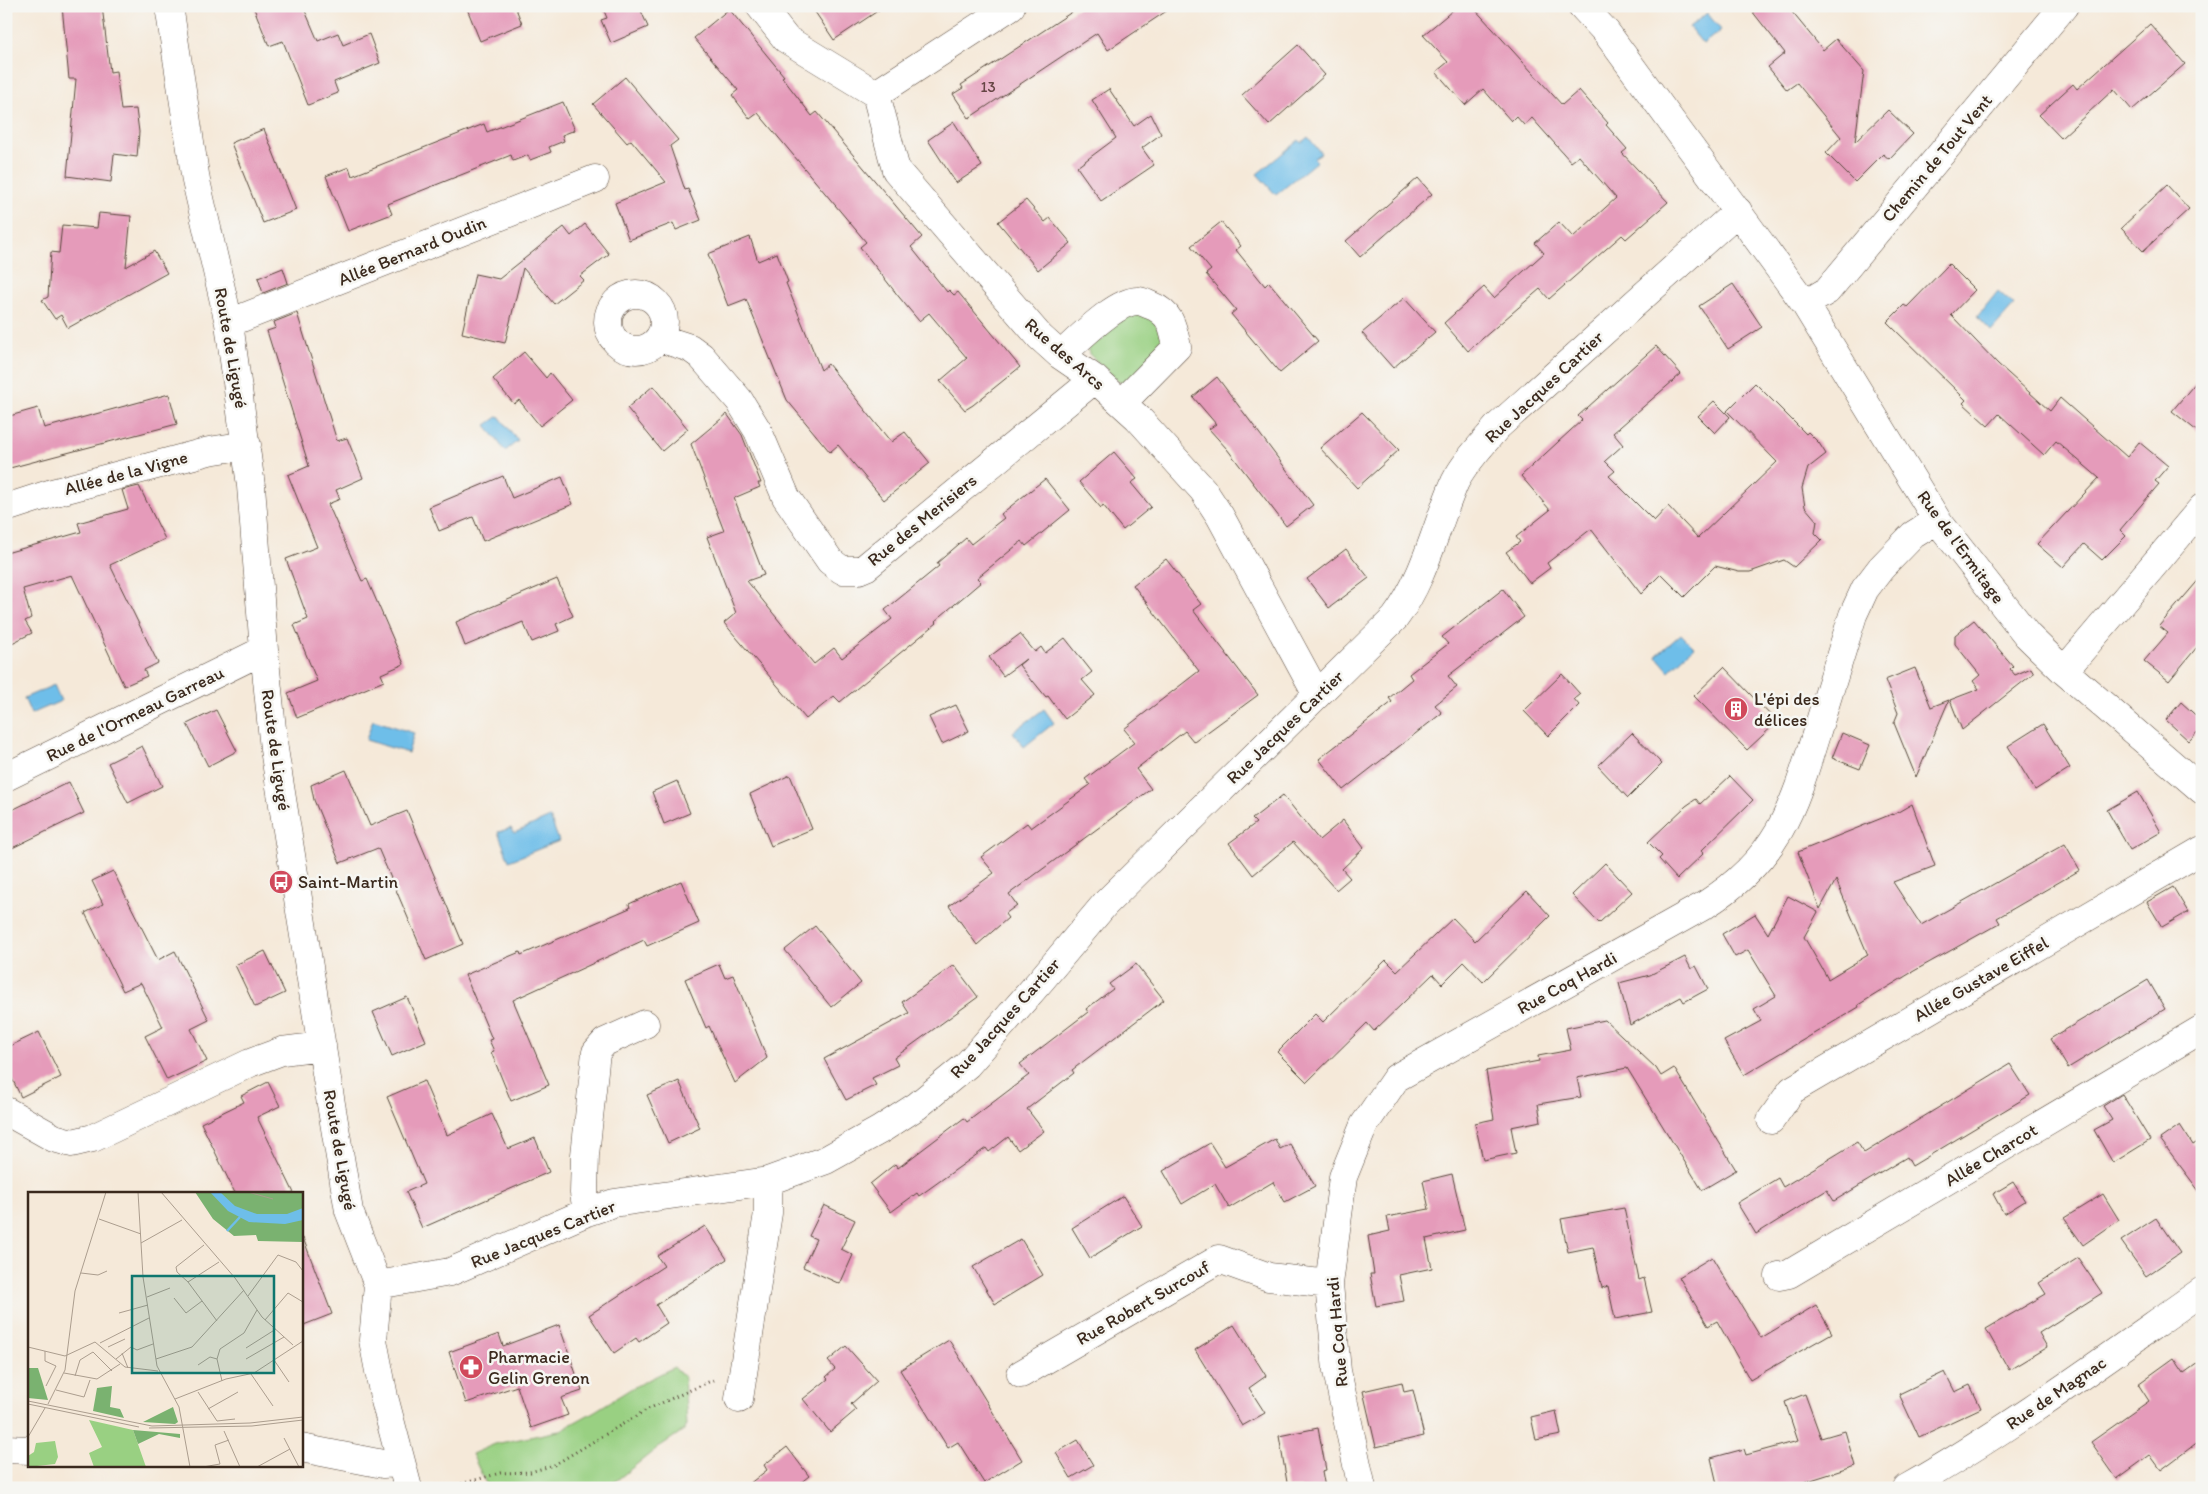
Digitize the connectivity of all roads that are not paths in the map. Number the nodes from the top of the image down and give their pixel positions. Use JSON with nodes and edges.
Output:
{"nodes":[{"id":1,"x":169,"y":6,"type":"edge"},
{"id":2,"x":760,"y":6,"type":"edge"},
{"id":3,"x":1012,"y":6,"type":"edge"},
{"id":4,"x":1582,"y":6,"type":"edge"},
{"id":5,"x":2064,"y":6,"type":"edge"},
{"id":6,"x":876,"y":94,"type":"junction"},
{"id":7,"x":594,"y":179,"type":"dead end"},
{"id":8,"x":1738,"y":211,"type":"junction"},
{"id":9,"x":1805,"y":304,"type":"junction"},
{"id":10,"x":229,"y":323,"type":"junction"},
{"id":11,"x":659,"y":338,"type":"dead end"},
{"id":12,"x":1061,"y":355,"type":"junction"},
{"id":13,"x":1095,"y":380,"type":"junction"},
{"id":14,"x":1122,"y":403,"type":"junction"},
{"id":15,"x":247,"y":446,"type":"junction"},
{"id":16,"x":6,"y":508,"type":"edge"},
{"id":17,"x":2202,"y":508,"type":"edge"},
{"id":18,"x":1937,"y":520,"type":"junction"},
{"id":19,"x":264,"y":650,"type":"junction"},
{"id":20,"x":2064,"y":671,"type":"junction"},
{"id":21,"x":1318,"y":695,"type":"junction"},
{"id":22,"x":6,"y":777,"type":"edge"},
{"id":23,"x":2202,"y":790,"type":"edge"},
{"id":24,"x":2202,"y":850,"type":"edge"},
{"id":25,"x":645,"y":1024,"type":"dead end"},
{"id":26,"x":2202,"y":1028,"type":"edge"},
{"id":27,"x":322,"y":1046,"type":"junction"},
{"id":28,"x":6,"y":1112,"type":"edge"},
{"id":29,"x":1771,"y":1120,"type":"dead end"},
{"id":30,"x":768,"y":1181,"type":"junction"},
{"id":31,"x":587,"y":1212,"type":"junction"},
{"id":32,"x":1779,"y":1276,"type":"dead end"},
{"id":33,"x":1329,"y":1284,"type":"junction"},
{"id":34,"x":378,"y":1285,"type":"junction"},
{"id":35,"x":2202,"y":1291,"type":"edge"},
{"id":36,"x":1021,"y":1374,"type":"dead end"},
{"id":37,"x":741,"y":1386,"type":"road end"},
{"id":38,"x":302,"y":1448,"type":"edge"},
{"id":39,"x":6,"y":1449,"type":"edge"},
{"id":40,"x":28,"y":1450,"type":"edge"},
{"id":41,"x":404,"y":1475,"type":"edge"},
{"id":42,"x":1362,"y":1488,"type":"edge"},
{"id":43,"x":1907,"y":1488,"type":"edge"}],
"edges":[{"from":1,"to":10,"type":"street","name":"Route de Ligugé"},
{"from":2,"to":6,"type":"street"},
{"from":3,"to":6,"type":"street"},
{"from":4,"to":8,"type":"street","name":"Rue de l'Ermitage"},
{"from":5,"to":9,"type":"street","name":"Chemin de Tout Vent"},
{"from":6,"to":12,"type":"street","name":"Rue des Arcs"},
{"from":7,"to":10,"type":"street","name":"Allée Bernard Oudin"},
{"from":8,"to":9,"type":"street","name":"Rue de l'Ermitage"},
{"from":8,"to":21,"type":"street","name":"Rue Jacques Cartier"},
{"from":9,"to":18,"type":"street","name":"Rue de l'Ermitage"},
{"from":10,"to":15,"type":"street","name":"Route de Ligugé"},
{"from":11,"to":13,"type":"street","name":"Rue des Merisiers"},
{"from":12,"to":13,"type":"street","name":"Rue des Arcs"},
{"from":12,"to":14,"type":"street"},
{"from":13,"to":14,"type":"street","name":"Rue des Arcs"},
{"from":14,"to":21,"type":"street","name":"Rue des Arcs"},
{"from":15,"to":16,"type":"street","name":"Allée de la Vigne"},
{"from":15,"to":19,"type":"street","name":"Route de Ligugé"},
{"from":17,"to":20,"type":"street"},
{"from":18,"to":20,"type":"street","name":"Rue de l'Ermitage"},
{"from":18,"to":33,"type":"street","name":"Rue Coq Hardi"},
{"from":19,"to":22,"type":"street","name":"Rue de l'Ormeau Garreau"},
{"from":19,"to":27,"type":"street","name":"Route de Ligugé"},
{"from":20,"to":23,"type":"street","name":"Rue de l'Ermitage"},
{"from":21,"to":30,"type":"street","name":"Rue Jacques Cartier"},
{"from":24,"to":29,"type":"street","name":"Allée Gustave Eiffel"},
{"from":25,"to":31,"type":"street"},
{"from":26,"to":32,"type":"street","name":"Allée Charcot"},
{"from":27,"to":28,"type":"street"},
{"from":27,"to":34,"type":"street","name":"Route de Ligugé"},
{"from":30,"to":31,"type":"street","name":"Rue Jacques Cartier"},
{"from":30,"to":37,"type":"street"},
{"from":31,"to":34,"type":"street","name":"Rue Jacques Cartier"},
{"from":33,"to":36,"type":"street","name":"Rue Robert Surcouf"},
{"from":33,"to":42,"type":"street","name":"Rue Coq Hardi"},
{"from":34,"to":41,"type":"street","name":"Route de Ligugé"},
{"from":35,"to":43,"type":"street","name":"Rue de Magnac"},
{"from":38,"to":41,"type":"street"},
{"from":39,"to":40,"type":"street"}]}
